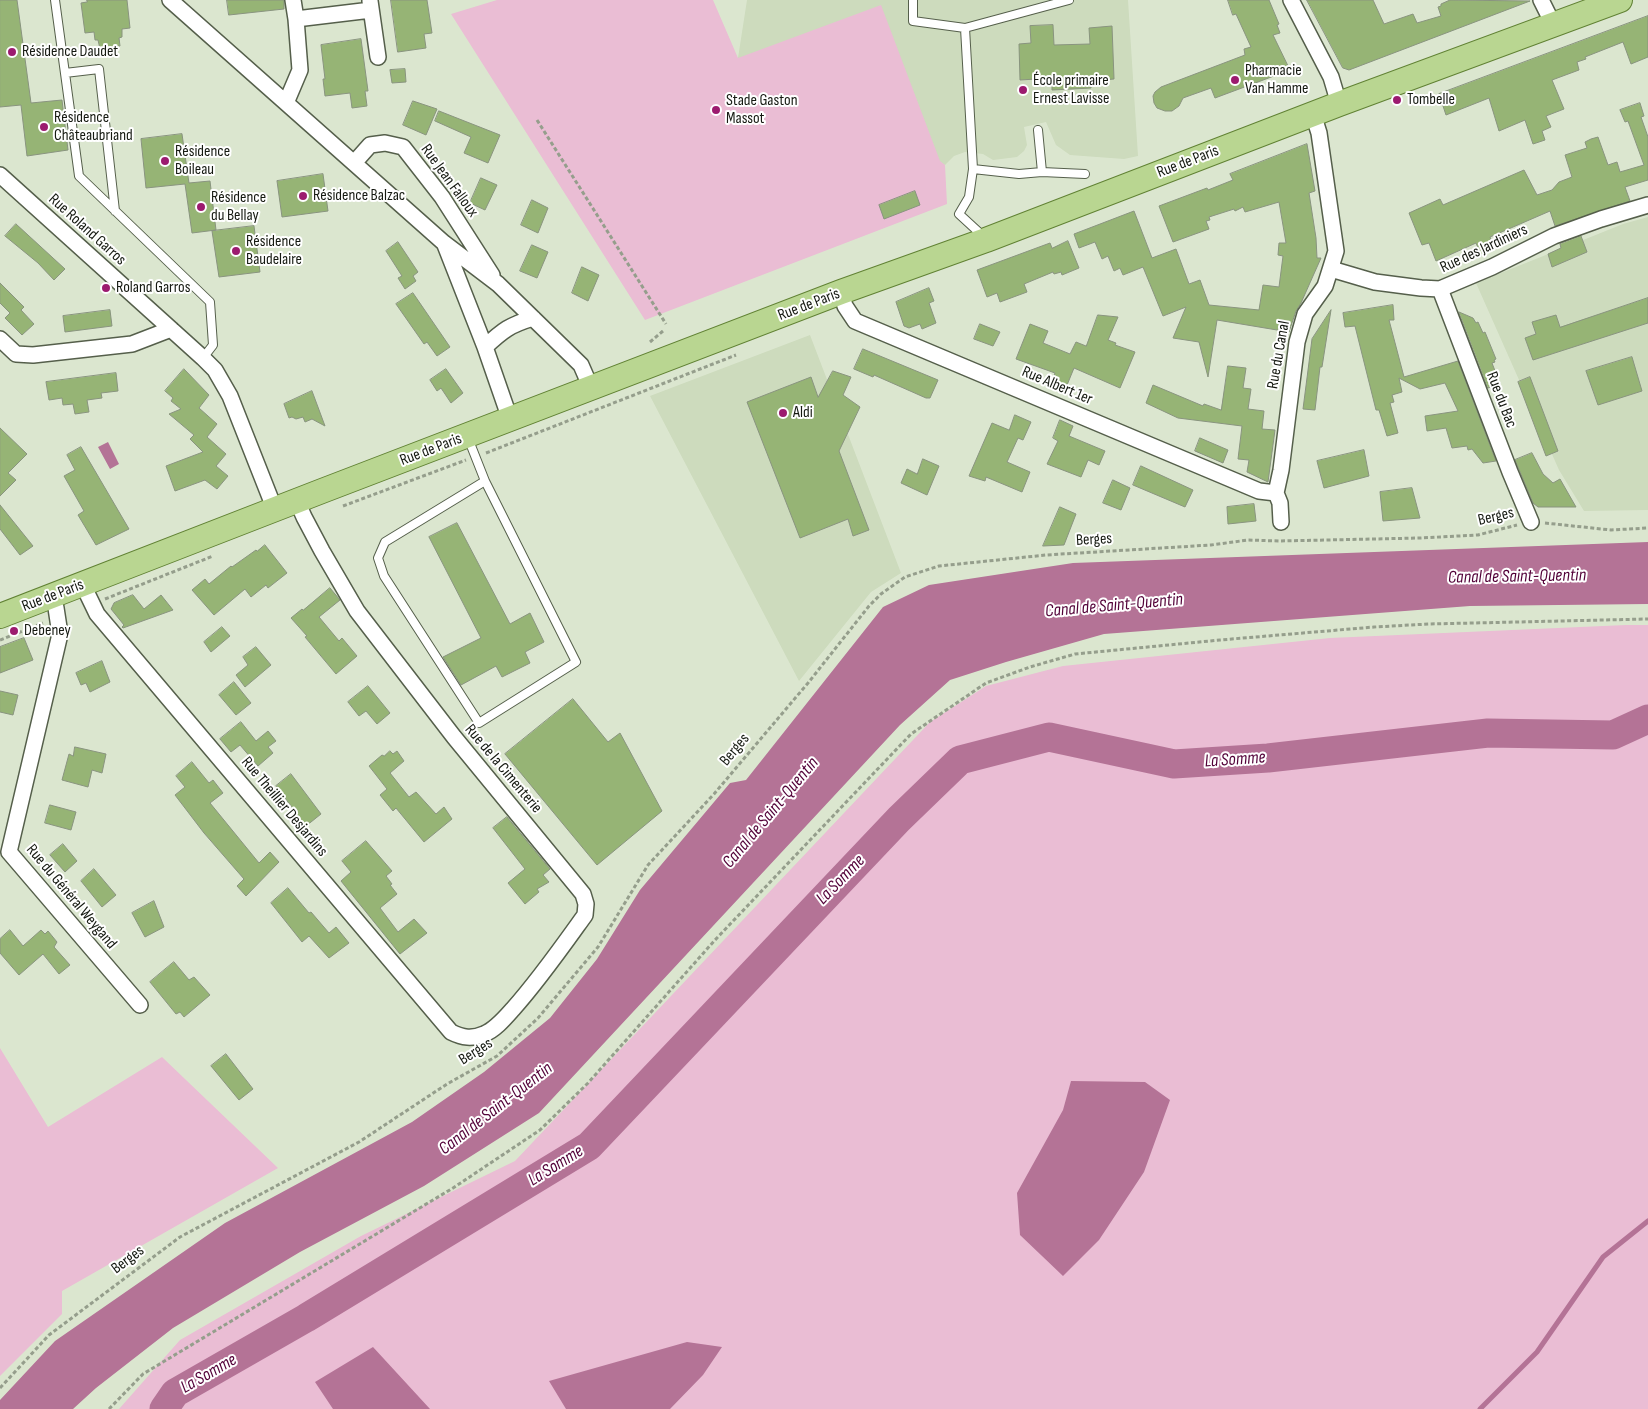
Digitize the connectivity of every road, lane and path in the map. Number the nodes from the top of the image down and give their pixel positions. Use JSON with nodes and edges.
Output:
{"nodes":[{"id":1,"x":55,"y":0,"type":"edge"},
{"id":2,"x":170,"y":0,"type":"edge"},
{"id":3,"x":293,"y":0,"type":"edge"},
{"id":4,"x":913,"y":0,"type":"edge"},
{"id":5,"x":1069,"y":0,"type":"edge"},
{"id":6,"x":1291,"y":0,"type":"edge"},
{"id":7,"x":1541,"y":0,"type":"edge"},
{"id":8,"x":1620,"y":0,"type":"edge"},
{"id":9,"x":370,"y":5,"type":"edge"},
{"id":10,"x":296,"y":19,"type":"junction"},
{"id":11,"x":1553,"y":24,"type":"junction"},
{"id":12,"x":965,"y":28,"type":"junction"},
{"id":13,"x":378,"y":57,"type":"dead end"},
{"id":14,"x":65,"y":73,"type":"junction"},
{"id":15,"x":286,"y":103,"type":"junction"},
{"id":16,"x":1339,"y":104,"type":"junction"},
{"id":17,"x":1313,"y":114,"type":"junction"},
{"id":18,"x":537,"y":120,"type":"dead end"},
{"id":19,"x":1038,"y":130,"type":"dead end"},
{"id":20,"x":354,"y":163,"type":"junction"},
{"id":21,"x":973,"y":168,"type":"junction"},
{"id":22,"x":1042,"y":172,"type":"junction"},
{"id":23,"x":1086,"y":174,"type":"dead end"},
{"id":24,"x":0,"y":175,"type":"edge"},
{"id":25,"x":1648,"y":205,"type":"edge"},
{"id":26,"x":115,"y":211,"type":"junction"},
{"id":27,"x":986,"y":240,"type":"junction"},
{"id":28,"x":444,"y":243,"type":"junction"},
{"id":29,"x":1331,"y":270,"type":"junction"},
{"id":30,"x":498,"y":284,"type":"junction"},
{"id":31,"x":1440,"y":289,"type":"junction"},
{"id":32,"x":841,"y":292,"type":"junction"},
{"id":33,"x":533,"y":318,"type":"junction"},
{"id":34,"x":666,"y":324,"type":"dead end"},
{"id":35,"x":171,"y":330,"type":"junction"},
{"id":36,"x":0,"y":339,"type":"edge"},
{"id":37,"x":485,"y":346,"type":"junction"},
{"id":38,"x":743,"y":353,"type":"dead end"},
{"id":39,"x":203,"y":358,"type":"junction"},
{"id":40,"x":591,"y":388,"type":"junction"},
{"id":41,"x":510,"y":419,"type":"junction"},
{"id":42,"x":471,"y":447,"type":"junction"},
{"id":43,"x":485,"y":481,"type":"junction"},
{"id":44,"x":1276,"y":493,"type":"junction"},
{"id":45,"x":297,"y":501,"type":"junction"},
{"id":46,"x":340,"y":507,"type":"dead end"},
{"id":47,"x":275,"y":510,"type":"junction"},
{"id":48,"x":1281,"y":522,"type":"dead end"},
{"id":49,"x":1531,"y":522,"type":"junction"},
{"id":50,"x":1648,"y":528,"type":"edge"},
{"id":51,"x":222,"y":553,"type":"dead end"},
{"id":52,"x":87,"y":595,"type":"junction"},
{"id":53,"x":54,"y":606,"type":"junction"},
{"id":54,"x":0,"y":616,"type":"edge"},
{"id":55,"x":1648,"y":619,"type":"edge"},
{"id":56,"x":0,"y":640,"type":"edge"},
{"id":57,"x":140,"y":1005,"type":"dead end"},
{"id":58,"x":470,"y":1038,"type":"joint"},
{"id":59,"x":0,"y":1388,"type":"edge"},
{"id":60,"x":109,"y":1409,"type":"edge"}],
"edges":[{"from":1,"to":14,"type":"lane"},
{"from":2,"to":15,"type":"street","name":"Rue Jean Falloux"},
{"from":3,"to":10,"type":"street"},
{"from":4,"to":12,"type":"lane"},
{"from":5,"to":12,"type":"lane"},
{"from":6,"to":16,"type":"street"},
{"from":7,"to":11,"type":"street"},
{"from":8,"to":11,"type":"main road","name":"Rue de Paris"},
{"from":9,"to":10,"type":"street"},
{"from":9,"to":13,"type":"street"},
{"from":10,"to":15,"type":"street"},
{"from":11,"to":16,"type":"main road","name":"Rue de Paris"},
{"from":12,"to":21,"type":"lane"},
{"from":14,"to":26,"type":"lane"},
{"from":14,"to":26,"type":"lane"},
{"from":15,"to":20,"type":"street","name":"Rue Jean Falloux"},
{"from":16,"to":17,"type":"main road","name":"Rue de Paris"},
{"from":17,"to":27,"type":"main road","name":"Rue de Paris"},
{"from":17,"to":29,"type":"street","name":"Rue du Canal"},
{"from":18,"to":34,"type":"path"},
{"from":19,"to":22,"type":"lane"},
{"from":20,"to":28,"type":"street","name":"Rue Jean Falloux"},
{"from":20,"to":30,"type":"street","name":"Rue Jean Falloux"},
{"from":21,"to":22,"type":"lane"},
{"from":21,"to":27,"type":"lane"},
{"from":22,"to":23,"type":"lane"},
{"from":24,"to":35,"type":"street","name":"Rue Roland Garros"},
{"from":25,"to":31,"type":"street","name":"Rue des Jardiniers"},
{"from":26,"to":39,"type":"lane"},
{"from":27,"to":32,"type":"main road","name":"Rue de Paris"},
{"from":28,"to":30,"type":"street","name":"Rue Jean Falloux"},
{"from":28,"to":37,"type":"street","name":"Rue Jean Falloux"},
{"from":29,"to":31,"type":"street","name":"Rue des Jardiniers"},
{"from":29,"to":44,"type":"street","name":"Rue du Canal"},
{"from":30,"to":33,"type":"street","name":"Rue Jean Falloux"},
{"from":31,"to":49,"type":"street","name":"Rue du Bac"},
{"from":32,"to":40,"type":"main road","name":"Rue de Paris"},
{"from":32,"to":44,"type":"street","name":"Rue Albert 1er"},
{"from":33,"to":37,"type":"street"},
{"from":33,"to":40,"type":"street","name":"Rue Jean Falloux"},
{"from":35,"to":36,"type":"street"},
{"from":35,"to":39,"type":"street","name":"Rue Roland Garros"},
{"from":37,"to":41,"type":"street","name":"Rue Jean Falloux"},
{"from":38,"to":42,"type":"path"},
{"from":39,"to":47,"type":"street","name":"Rue Roland Garros"},
{"from":40,"to":41,"type":"main road","name":"Rue de Paris"},
{"from":41,"to":42,"type":"main road","name":"Rue de Paris"},
{"from":42,"to":43,"type":"lane"},
{"from":42,"to":45,"type":"main road","name":"Rue de Paris"},
{"from":42,"to":46,"type":"path"},
{"from":43,"to":43,"type":"lane"},
{"from":44,"to":48,"type":"street","name":"Rue du Canal"},
{"from":45,"to":47,"type":"main road","name":"Rue de Paris"},
{"from":45,"to":58,"type":"street","name":"Rue de la Cimenterie"},
{"from":47,"to":52,"type":"main road","name":"Rue de Paris"},
{"from":49,"to":50,"type":"path","name":"Berges"},
{"from":49,"to":59,"type":"path","name":"Berges"},
{"from":51,"to":52,"type":"path"},
{"from":52,"to":53,"type":"main road","name":"Rue de Paris"},
{"from":52,"to":58,"type":"street","name":"Rue Theillier Desjardins"},
{"from":53,"to":54,"type":"main road","name":"Rue de Paris"},
{"from":53,"to":56,"type":"path"},
{"from":53,"to":57,"type":"street","name":"Rue du Général Weygand"},
{"from":55,"to":60,"type":"path"}]}
